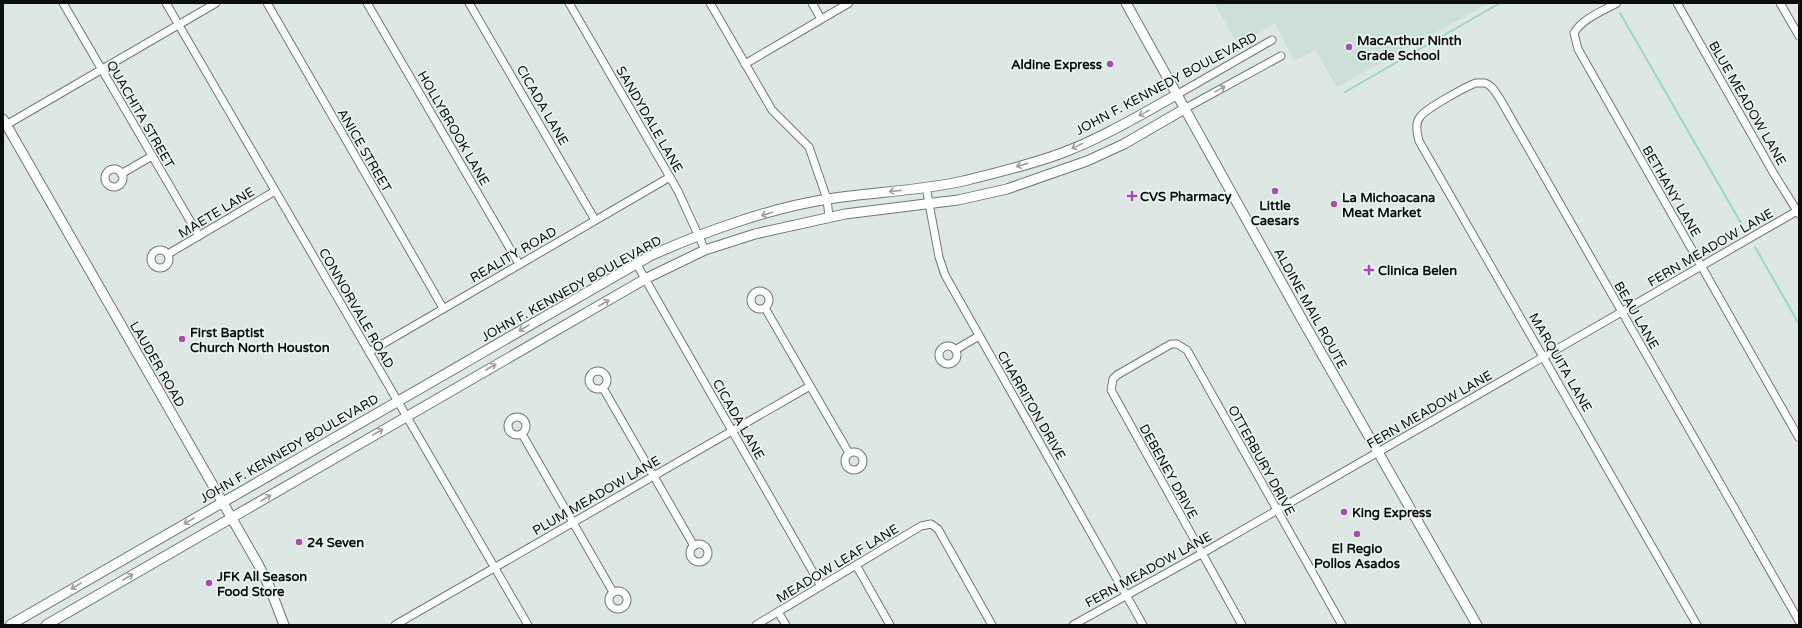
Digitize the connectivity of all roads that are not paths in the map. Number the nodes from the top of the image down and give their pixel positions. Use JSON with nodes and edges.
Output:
{"nodes":[{"id":1,"x":63,"y":3,"type":"edge"},
{"id":2,"x":166,"y":3,"type":"edge"},
{"id":3,"x":216,"y":3,"type":"edge"},
{"id":4,"x":267,"y":3,"type":"edge"},
{"id":5,"x":367,"y":3,"type":"edge"},
{"id":6,"x":469,"y":3,"type":"edge"},
{"id":7,"x":569,"y":3,"type":"edge"},
{"id":8,"x":710,"y":3,"type":"edge"},
{"id":9,"x":812,"y":3,"type":"edge"},
{"id":10,"x":849,"y":3,"type":"edge"},
{"id":11,"x":1126,"y":3,"type":"edge"},
{"id":12,"x":1617,"y":3,"type":"edge"},
{"id":13,"x":1677,"y":3,"type":"edge"},
{"id":14,"x":1780,"y":3,"type":"edge"},
{"id":15,"x":821,"y":19,"type":"junction"},
{"id":16,"x":178,"y":25,"type":"junction"},
{"id":17,"x":1799,"y":36,"type":"edge"},
{"id":18,"x":1272,"y":40,"type":"dead end"},
{"id":19,"x":1281,"y":56,"type":"dead end"},
{"id":20,"x":745,"y":64,"type":"junction"},
{"id":21,"x":101,"y":69,"type":"junction"},
{"id":22,"x":1178,"y":94,"type":"junction"},
{"id":23,"x":1186,"y":108,"type":"junction"},
{"id":24,"x":1425,"y":112,"type":"joint"},
{"id":25,"x":4,"y":122,"type":"edge"},
{"id":26,"x":1060,"y":154,"type":"junction"},
{"id":27,"x":152,"y":156,"type":"junction"},
{"id":28,"x":1064,"y":170,"type":"junction"},
{"id":29,"x":121,"y":174,"type":"dead end"},
{"id":30,"x":670,"y":176,"type":"junction"},
{"id":31,"x":926,"y":187,"type":"junction"},
{"id":32,"x":275,"y":191,"type":"junction"},
{"id":33,"x":827,"y":199,"type":"junction"},
{"id":34,"x":928,"y":204,"type":"junction"},
{"id":35,"x":1798,"y":212,"type":"edge"},
{"id":36,"x":829,"y":217,"type":"junction"},
{"id":37,"x":595,"y":220,"type":"junction"},
{"id":38,"x":199,"y":236,"type":"junction"},
{"id":39,"x":699,"y":236,"type":"junction"},
{"id":40,"x":705,"y":250,"type":"junction"},
{"id":41,"x":168,"y":254,"type":"dead end"},
{"id":42,"x":636,"y":263,"type":"junction"},
{"id":43,"x":519,"y":264,"type":"junction"},
{"id":44,"x":1701,"y":266,"type":"junction"},
{"id":45,"x":645,"y":279,"type":"junction"},
{"id":46,"x":443,"y":308,"type":"junction"},
{"id":47,"x":765,"y":308,"type":"dead end"},
{"id":48,"x":1622,"y":312,"type":"junction"},
{"id":49,"x":979,"y":336,"type":"junction"},
{"id":50,"x":956,"y":350,"type":"dead end"},
{"id":51,"x":369,"y":352,"type":"junction"},
{"id":52,"x":1544,"y":357,"type":"junction"},
{"id":53,"x":1142,"y":360,"type":"joint"},
{"id":54,"x":810,"y":386,"type":"junction"},
{"id":55,"x":603,"y":388,"type":"dead end"},
{"id":56,"x":397,"y":401,"type":"junction"},
{"id":57,"x":406,"y":416,"type":"junction"},
{"id":58,"x":732,"y":431,"type":"junction"},
{"id":59,"x":522,"y":434,"type":"dead end"},
{"id":60,"x":1799,"y":438,"type":"edge"},
{"id":61,"x":1378,"y":452,"type":"junction"},
{"id":62,"x":849,"y":453,"type":"dead end"},
{"id":63,"x":653,"y":476,"type":"junction"},
{"id":64,"x":222,"y":502,"type":"junction"},
{"id":65,"x":1277,"y":510,"type":"junction"},
{"id":66,"x":232,"y":517,"type":"junction"},
{"id":67,"x":572,"y":522,"type":"junction"},
{"id":68,"x":694,"y":546,"type":"dead end"},
{"id":69,"x":1201,"y":554,"type":"junction"},
{"id":70,"x":856,"y":565,"type":"junction"},
{"id":71,"x":495,"y":568,"type":"junction"},
{"id":72,"x":821,"y":586,"type":"junction"},
{"id":73,"x":613,"y":592,"type":"dead end"},
{"id":74,"x":1126,"y":594,"type":"junction"},
{"id":75,"x":778,"y":612,"type":"junction"},
{"id":76,"x":1799,"y":621,"type":"edge"},
{"id":77,"x":13,"y":624,"type":"edge"},
{"id":78,"x":46,"y":625,"type":"edge"},
{"id":79,"x":284,"y":625,"type":"edge"},
{"id":80,"x":394,"y":625,"type":"edge"},
{"id":81,"x":528,"y":625,"type":"edge"},
{"id":82,"x":756,"y":625,"type":"edge"},
{"id":83,"x":786,"y":625,"type":"edge"},
{"id":84,"x":890,"y":625,"type":"edge"},
{"id":85,"x":992,"y":625,"type":"edge"},
{"id":86,"x":1073,"y":625,"type":"edge"},
{"id":87,"x":1143,"y":625,"type":"edge"},
{"id":88,"x":1242,"y":625,"type":"edge"},
{"id":89,"x":1342,"y":625,"type":"edge"},
{"id":90,"x":1477,"y":625,"type":"edge"},
{"id":91,"x":1697,"y":625,"type":"edge"}],
"edges":[{"from":1,"to":21,"type":"street","name":"QUACHITA STREET"},
{"from":2,"to":16,"type":"street","name":"CONNORVALE ROAD"},
{"from":3,"to":16,"type":"street"},
{"from":4,"to":46,"type":"street","name":"ANICE STREET"},
{"from":5,"to":43,"type":"street","name":"HOLLYBROOK LANE"},
{"from":6,"to":37,"type":"street","name":"CICADA LANE"},
{"from":7,"to":30,"type":"street","name":"SANDYDALE LANE"},
{"from":8,"to":20,"type":"street"},
{"from":9,"to":15,"type":"street"},
{"from":10,"to":15,"type":"street"},
{"from":11,"to":22,"type":"main road","name":"ALDINE MAIL ROUTE"},
{"from":12,"to":44,"type":"street","name":"BETHANY LANE"},
{"from":13,"to":35,"type":"street","name":"BLUE MEADOW LANE"},
{"from":14,"to":17,"type":"street"},
{"from":15,"to":20,"type":"street"},
{"from":16,"to":21,"type":"street"},
{"from":16,"to":32,"type":"street","name":"CONNORVALE ROAD"},
{"from":18,"to":22,"type":"street","name":"JOHN F. KENNEDY BOULEVARD"},
{"from":23,"to":19,"type":"street","one_way":true},
{"from":20,"to":33,"type":"street"},
{"from":21,"to":25,"type":"street"},
{"from":21,"to":27,"type":"street","name":"QUACHITA STREET"},
{"from":22,"to":23,"type":"main road","name":"ALDINE MAIL ROUTE"},
{"from":22,"to":26,"type":"main road","name":"JOHN F. KENNEDY BOULEVARD","one_way":true},
{"from":23,"to":28,"type":"main road"},
{"from":23,"to":61,"type":"main road","name":"ALDINE MAIL ROUTE"},
{"from":24,"to":48,"type":"street","name":"BEAU LANE"},
{"from":24,"to":52,"type":"street","name":"MARQUITA LANE"},
{"from":25,"to":64,"type":"main road","name":"LAUDER ROAD"},
{"from":26,"to":28,"type":"main road"},
{"from":26,"to":31,"type":"main road","name":"JOHN F. KENNEDY BOULEVARD","one_way":true},
{"from":27,"to":29,"type":"street"},
{"from":27,"to":38,"type":"street","name":"QUACHITA STREET"},
{"from":28,"to":34,"type":"main road"},
{"from":30,"to":37,"type":"street","name":"REALITY ROAD"},
{"from":30,"to":39,"type":"street","name":"SANDYDALE LANE"},
{"from":31,"to":33,"type":"main road","name":"JOHN F. KENNEDY BOULEVARD","one_way":true},
{"from":31,"to":34,"type":"street","name":"CHARRITON DRIVE"},
{"from":32,"to":38,"type":"street","name":"MAETE LANE"},
{"from":32,"to":51,"type":"street","name":"CONNORVALE ROAD"},
{"from":33,"to":36,"type":"street"},
{"from":33,"to":39,"type":"main road","name":"JOHN F. KENNEDY BOULEVARD","one_way":true},
{"from":34,"to":36,"type":"main road"},
{"from":34,"to":49,"type":"street","name":"CHARRITON DRIVE"},
{"from":35,"to":44,"type":"street","name":"FERN MEADOW LANE"},
{"from":36,"to":40,"type":"main road"},
{"from":37,"to":43,"type":"street","name":"REALITY ROAD"},
{"from":38,"to":41,"type":"street","name":"MAETE LANE"},
{"from":39,"to":40,"type":"street","name":"SANDYDALE LANE"},
{"from":39,"to":42,"type":"main road","name":"JOHN F. KENNEDY BOULEVARD"},
{"from":40,"to":45,"type":"main road"},
{"from":42,"to":45,"type":"street","name":"CICADA LANE"},
{"from":42,"to":56,"type":"main road","name":"JOHN F. KENNEDY BOULEVARD","one_way":true},
{"from":43,"to":46,"type":"street","name":"REALITY ROAD"},
{"from":44,"to":48,"type":"street","name":"FERN MEADOW LANE"},
{"from":44,"to":60,"type":"street","name":"BETHANY LANE"},
{"from":57,"to":45,"type":"main road","one_way":true},
{"from":45,"to":58,"type":"street","name":"CICADA LANE"},
{"from":46,"to":51,"type":"street","name":"REALITY ROAD"},
{"from":47,"to":54,"type":"street"},
{"from":48,"to":52,"type":"street","name":"FERN MEADOW LANE"},
{"from":48,"to":76,"type":"street","name":"BEAU LANE"},
{"from":49,"to":50,"type":"street"},
{"from":49,"to":74,"type":"street","name":"CHARRITON DRIVE"},
{"from":51,"to":56,"type":"street","name":"CONNORVALE ROAD"},
{"from":52,"to":61,"type":"street","name":"FERN MEADOW LANE"},
{"from":52,"to":91,"type":"street","name":"MARQUITA LANE"},
{"from":53,"to":65,"type":"street","name":"OTTERBURY DRIVE"},
{"from":53,"to":69,"type":"street","name":"DEBENEY DRIVE"},
{"from":54,"to":58,"type":"street","name":"PLUM MEADOW LANE"},
{"from":54,"to":62,"type":"street"},
{"from":55,"to":63,"type":"street"},
{"from":56,"to":57,"type":"street","name":"CONNORVALE ROAD"},
{"from":56,"to":64,"type":"main road","name":"JOHN F. KENNEDY BOULEVARD"},
{"from":66,"to":57,"type":"main road","one_way":true},
{"from":57,"to":71,"type":"street","name":"CONNORVALE ROAD"},
{"from":58,"to":63,"type":"street","name":"PLUM MEADOW LANE"},
{"from":58,"to":72,"type":"street","name":"CICADA LANE"},
{"from":59,"to":67,"type":"street"},
{"from":61,"to":65,"type":"street","name":"FERN MEADOW LANE"},
{"from":61,"to":90,"type":"main road","name":"ALDINE MAIL ROUTE"},
{"from":63,"to":67,"type":"street","name":"PLUM MEADOW LANE"},
{"from":63,"to":68,"type":"street"},
{"from":64,"to":66,"type":"main road","name":"LAUDER ROAD"},
{"from":64,"to":77,"type":"main road","name":"JOHN F. KENNEDY BOULEVARD","one_way":true},
{"from":65,"to":69,"type":"street","name":"FERN MEADOW LANE"},
{"from":65,"to":89,"type":"street","name":"OTTERBURY DRIVE"},
{"from":78,"to":66,"type":"main road","one_way":true},
{"from":66,"to":79,"type":"main road","name":"LAUDER ROAD"},
{"from":67,"to":71,"type":"street","name":"PLUM MEADOW LANE"},
{"from":67,"to":73,"type":"street"},
{"from":69,"to":74,"type":"street","name":"FERN MEADOW LANE"},
{"from":69,"to":88,"type":"street","name":"DEBENEY DRIVE"},
{"from":70,"to":72,"type":"street","name":"MEADOW LEAF LANE"},
{"from":70,"to":84,"type":"street"},
{"from":70,"to":85,"type":"street","name":"MEADOW LEAF LANE"},
{"from":71,"to":80,"type":"street","name":"PLUM MEADOW LANE"},
{"from":71,"to":81,"type":"street","name":"CONNORVALE ROAD"},
{"from":72,"to":75,"type":"street","name":"MEADOW LEAF LANE"},
{"from":74,"to":86,"type":"street","name":"FERN MEADOW LANE"},
{"from":74,"to":87,"type":"street","name":"CHARRITON DRIVE"},
{"from":75,"to":82,"type":"street","name":"MEADOW LEAF LANE"},
{"from":75,"to":83,"type":"street"}]}
